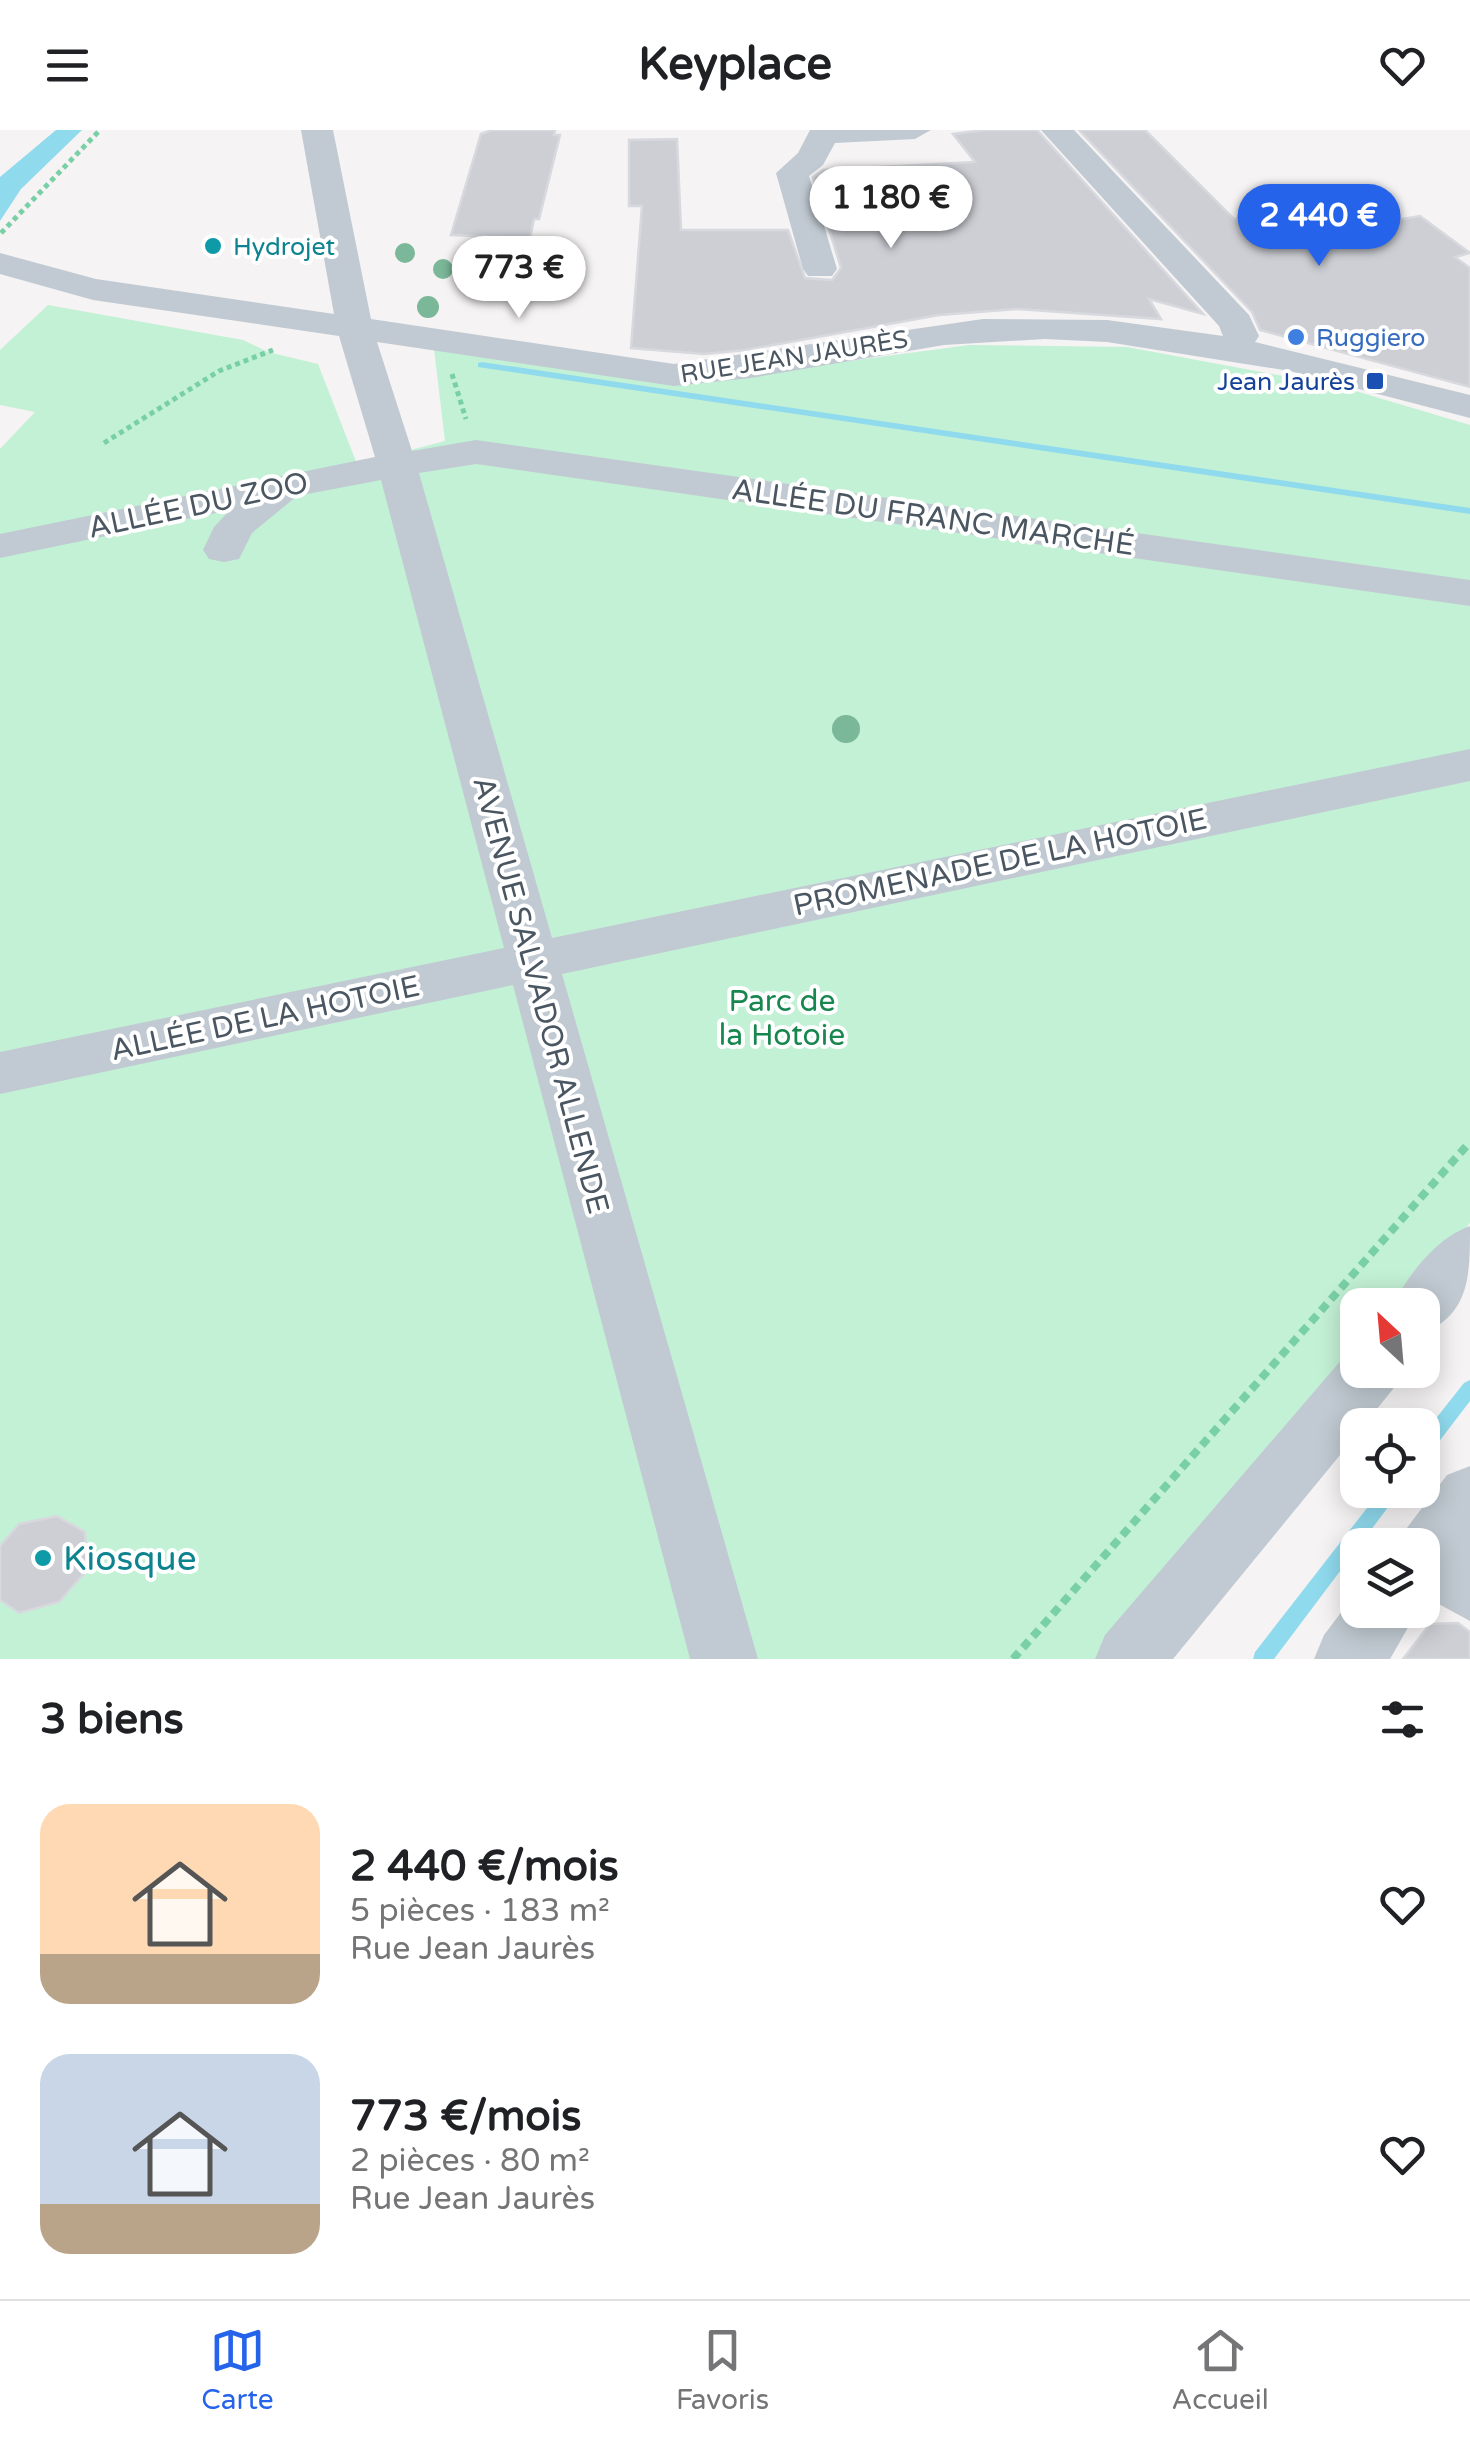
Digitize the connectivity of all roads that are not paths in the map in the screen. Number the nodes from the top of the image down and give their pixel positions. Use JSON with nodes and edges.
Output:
{"nodes":[{"id":1,"x":318,"y":130,"type":"edge"},
{"id":2,"x":914,"y":130,"type":"edge"},
{"id":3,"x":1056,"y":130,"type":"edge"},
{"id":4,"x":822,"y":132,"type":"edge"},
{"id":5,"x":344,"y":260,"type":"junction"},
{"id":6,"x":0,"y":263,"type":"edge"},
{"id":7,"x":820,"y":269,"type":"dead end"},
{"id":8,"x":251,"y":314,"type":"junction"},
{"id":9,"x":355,"y":331,"type":"junction"},
{"id":10,"x":1234,"y":348,"type":"junction"},
{"id":11,"x":1470,"y":407,"type":"edge"},
{"id":12,"x":397,"y":466,"type":"junction"},
{"id":13,"x":284,"y":488,"type":"junction"},
{"id":14,"x":0,"y":546,"type":"edge"},
{"id":15,"x":224,"y":550,"type":"dead end"},
{"id":16,"x":1470,"y":593,"type":"edge"},
{"id":17,"x":1470,"y":765,"type":"edge"},
{"id":18,"x":531,"y":962,"type":"junction"},
{"id":19,"x":0,"y":1073,"type":"edge"},
{"id":20,"x":1470,"y":1251,"type":"edge"},
{"id":21,"x":1439,"y":1288,"type":"edge"},
{"id":22,"x":1356,"y":1388,"type":"edge"},
{"id":23,"x":1470,"y":1496,"type":"edge"},
{"id":24,"x":1440,"y":1566,"type":"edge"},
{"id":25,"x":1371,"y":1628,"type":"edge"},
{"id":26,"x":724,"y":1659,"type":"edge"},
{"id":27,"x":1129,"y":1659,"type":"edge"},
{"id":28,"x":1348,"y":1659,"type":"edge"}],
"edges":[{"from":1,"to":5,"type":"street","name":"AVENUE SALVADOR ALLENDE"},
{"from":2,"to":4,"type":"street"},
{"from":3,"to":10,"type":"street"},
{"from":4,"to":7,"type":"street"},
{"from":5,"to":8,"type":"street"},
{"from":5,"to":9,"type":"street","name":"AVENUE SALVADOR ALLENDE"},
{"from":6,"to":8,"type":"street","name":"RUE JEAN JAURÈS"},
{"from":8,"to":9,"type":"street","name":"RUE JEAN JAURÈS"},
{"from":9,"to":10,"type":"street","name":"RUE JEAN JAURÈS"},
{"from":9,"to":12,"type":"street","name":"AVENUE SALVADOR ALLENDE"},
{"from":10,"to":11,"type":"street","name":"RUE JEAN JAURÈS"},
{"from":12,"to":13,"type":"street","name":"ALLÉE DU ZOO"},
{"from":12,"to":16,"type":"street","name":"ALLÉE DU FRANC MARCHÉ"},
{"from":12,"to":18,"type":"street","name":"AVENUE SALVADOR ALLENDE"},
{"from":13,"to":14,"type":"street","name":"ALLÉE DU ZOO"},
{"from":13,"to":15,"type":"street"},
{"from":17,"to":18,"type":"street","name":"PROMENADE DE LA HOTOIE"},
{"from":18,"to":19,"type":"street","name":"ALLÉE DE LA HOTOIE"},
{"from":18,"to":26,"type":"street","name":"AVENUE SALVADOR ALLENDE"},
{"from":20,"to":21,"type":"street"},
{"from":22,"to":27,"type":"street"},
{"from":23,"to":24,"type":"street"},
{"from":25,"to":28,"type":"street"}]}
